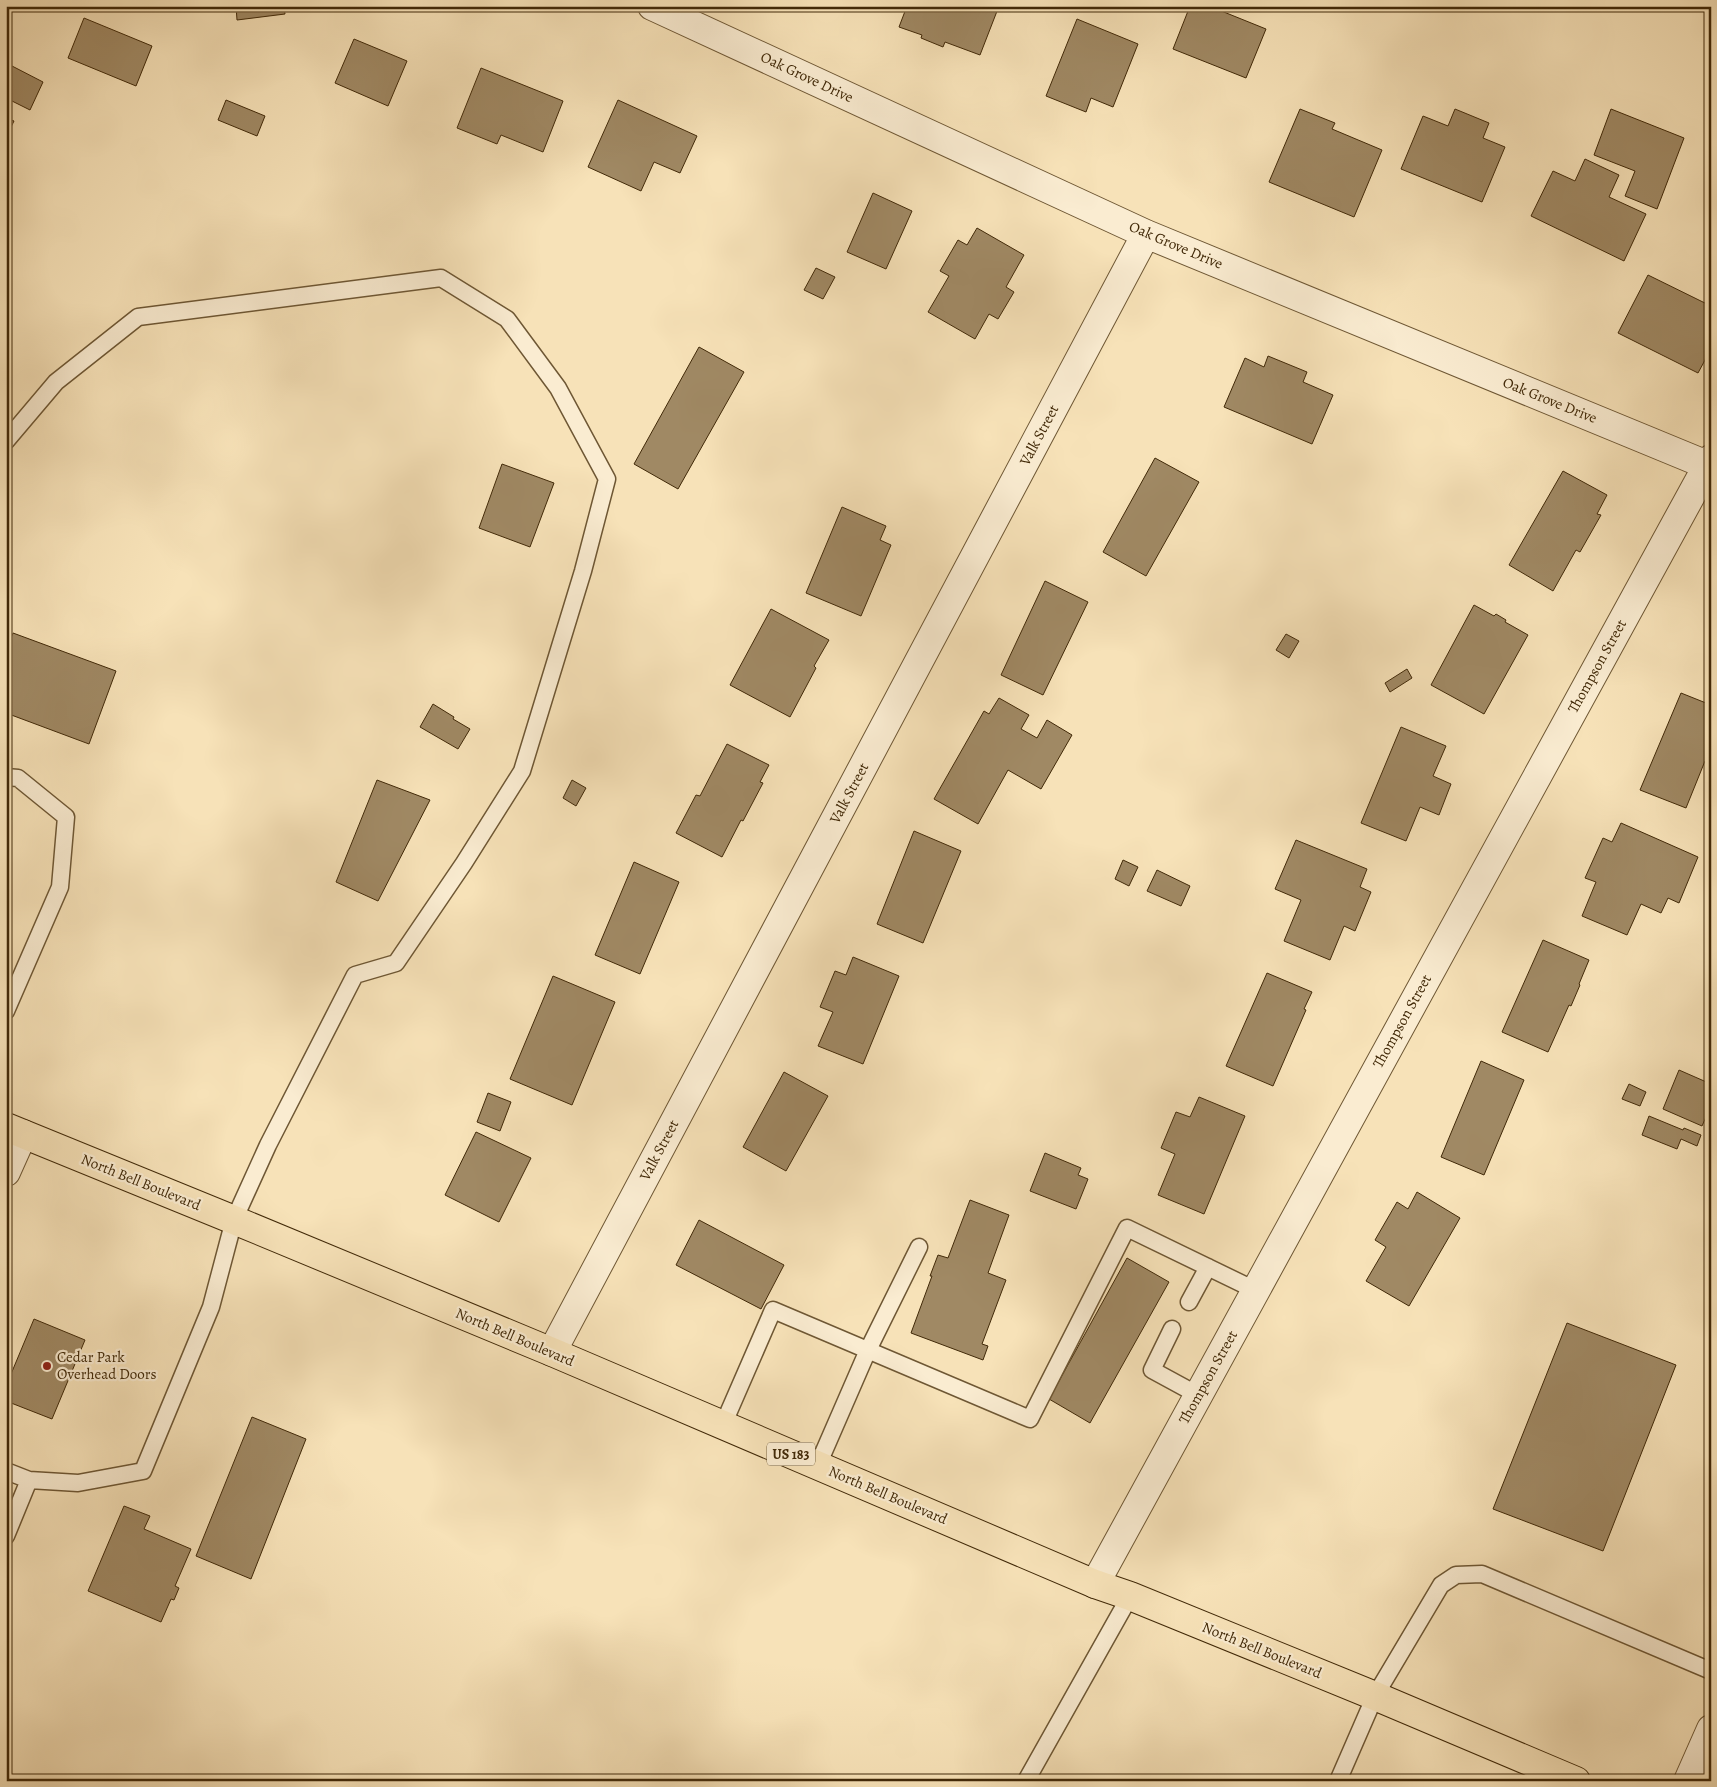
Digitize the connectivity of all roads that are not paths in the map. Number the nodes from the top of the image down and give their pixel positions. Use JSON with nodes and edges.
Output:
{"nodes":[{"id":1,"x":652,"y":6,"type":"edge"},
{"id":2,"x":1146,"y":234,"type":"junction"},
{"id":3,"x":6,"y":441,"type":"edge"},
{"id":4,"x":1709,"y":462,"type":"edge"},
{"id":5,"x":6,"y":777,"type":"edge"},
{"id":6,"x":6,"y":1011,"type":"edge"},
{"id":7,"x":14,"y":1130,"type":"edge"},
{"id":8,"x":6,"y":1172,"type":"edge"},
{"id":9,"x":234,"y":1220,"type":"junction"},
{"id":10,"x":919,"y":1247,"type":"dead end"},
{"id":11,"x":1208,"y":1267,"type":"junction"},
{"id":12,"x":1255,"y":1290,"type":"junction"},
{"id":13,"x":1189,"y":1302,"type":"dead end"},
{"id":14,"x":1172,"y":1329,"type":"dead end"},
{"id":15,"x":868,"y":1350,"type":"junction"},
{"id":16,"x":552,"y":1352,"type":"junction"},
{"id":17,"x":1198,"y":1395,"type":"junction"},
{"id":18,"x":723,"y":1425,"type":"junction"},
{"id":19,"x":818,"y":1465,"type":"junction"},
{"id":20,"x":6,"y":1471,"type":"edge"},
{"id":21,"x":29,"y":1480,"type":"junction"},
{"id":22,"x":6,"y":1536,"type":"edge"},
{"id":23,"x":1095,"y":1584,"type":"junction"},
{"id":24,"x":1130,"y":1596,"type":"junction"},
{"id":25,"x":1711,"y":1671,"type":"edge"},
{"id":26,"x":1375,"y":1696,"type":"junction"},
{"id":27,"x":1711,"y":1729,"type":"edge"},
{"id":28,"x":1026,"y":1781,"type":"edge"},
{"id":29,"x":1338,"y":1781,"type":"edge"},
{"id":30,"x":1576,"y":1781,"type":"edge"},
{"id":31,"x":1688,"y":1781,"type":"edge"}],
"edges":[{"from":1,"to":2,"type":"street","name":"Oak Grove Drive"},
{"from":2,"to":4,"type":"street","name":"Oak Grove Drive"},
{"from":2,"to":16,"type":"street","name":"Valk Street"},
{"from":3,"to":9,"type":"lane"},
{"from":4,"to":12,"type":"street","name":"Thompson Street"},
{"from":5,"to":6,"type":"lane"},
{"from":7,"to":8,"type":"street"},
{"from":7,"to":9,"type":"main road","name":"North Bell Boulevard","number":"US 183"},
{"from":9,"to":16,"type":"main road","name":"North Bell Boulevard","number":"US 183"},
{"from":9,"to":21,"type":"lane"},
{"from":10,"to":15,"type":"lane"},
{"from":11,"to":12,"type":"lane"},
{"from":11,"to":13,"type":"lane"},
{"from":11,"to":15,"type":"lane"},
{"from":12,"to":17,"type":"street","name":"Thompson Street"},
{"from":14,"to":17,"type":"lane"},
{"from":15,"to":18,"type":"lane"},
{"from":15,"to":19,"type":"lane"},
{"from":16,"to":18,"type":"main road","name":"North Bell Boulevard","number":"US 183"},
{"from":17,"to":23,"type":"street","name":"Thompson Street"},
{"from":18,"to":19,"type":"main road","name":"North Bell Boulevard","number":"US 183"},
{"from":19,"to":23,"type":"main road","name":"North Bell Boulevard","number":"US 183"},
{"from":20,"to":21,"type":"lane"},
{"from":21,"to":22,"type":"lane"},
{"from":23,"to":24,"type":"main road","name":"North Bell Boulevard","number":"US 183"},
{"from":24,"to":26,"type":"main road","name":"North Bell Boulevard","number":"US 183"},
{"from":24,"to":28,"type":"lane"},
{"from":25,"to":26,"type":"lane"},
{"from":26,"to":29,"type":"lane"},
{"from":26,"to":30,"type":"main road","name":"North Bell Boulevard","number":"US 183"},
{"from":27,"to":31,"type":"street"}]}
